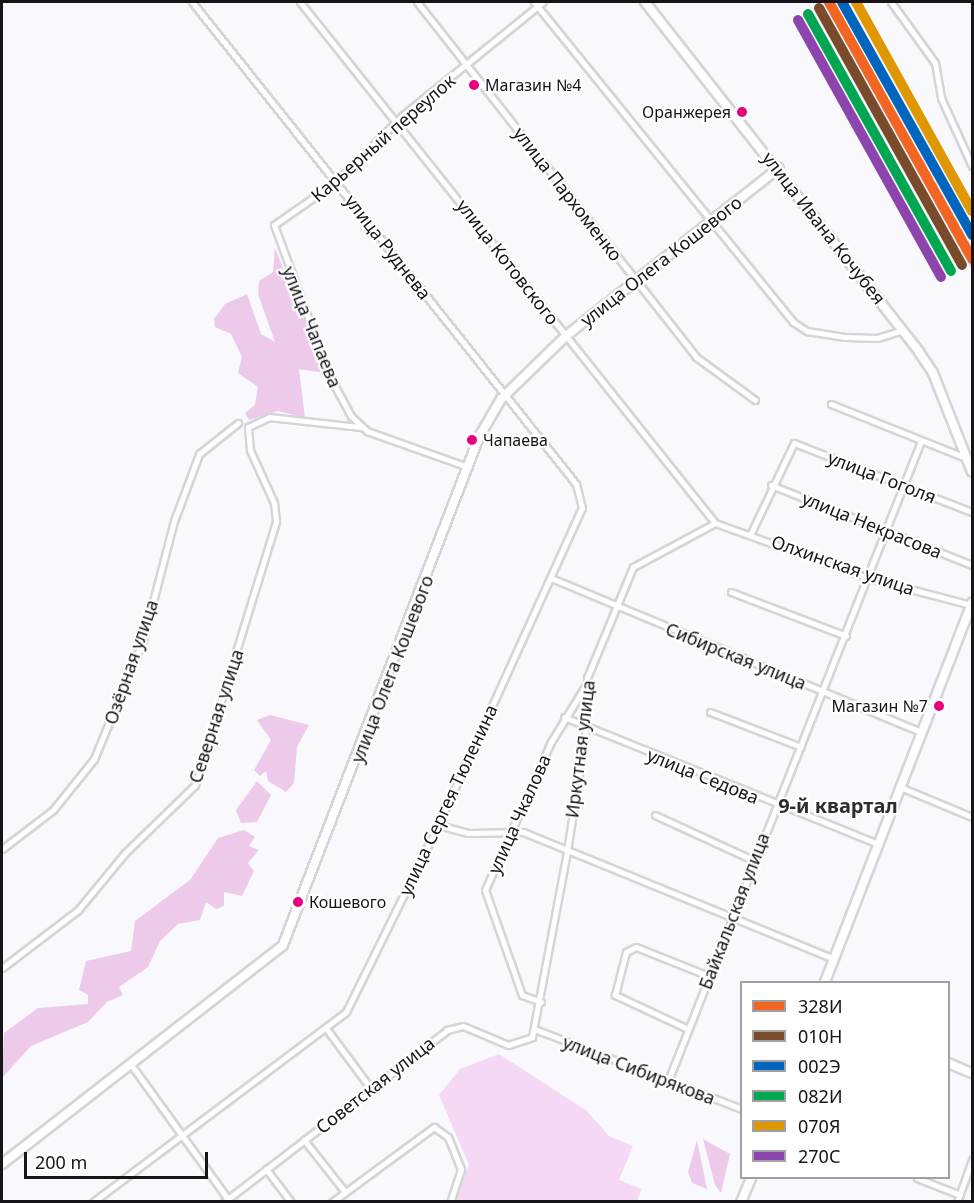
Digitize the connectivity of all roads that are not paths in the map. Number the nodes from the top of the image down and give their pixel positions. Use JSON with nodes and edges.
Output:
{"nodes":[{"id":1,"x":192,"y":2,"type":"edge"},
{"id":2,"x":300,"y":2,"type":"edge"},
{"id":3,"x":417,"y":2,"type":"edge"},
{"id":4,"x":543,"y":2,"type":"edge"},
{"id":5,"x":645,"y":2,"type":"edge"},
{"id":6,"x":891,"y":2,"type":"edge"},
{"id":7,"x":536,"y":4,"type":"edge"},
{"id":8,"x":467,"y":64,"type":"junction"},
{"id":9,"x":396,"y":122,"type":"junction"},
{"id":10,"x":972,"y":149,"type":"edge"},
{"id":11,"x":966,"y":152,"type":"junction"},
{"id":12,"x":972,"y":166,"type":"edge"},
{"id":13,"x":779,"y":168,"type":"junction"},
{"id":14,"x":337,"y":182,"type":"junction"},
{"id":15,"x":707,"y":222,"type":"junction"},
{"id":16,"x":275,"y":223,"type":"joint"},
{"id":17,"x":636,"y":280,"type":"junction"},
{"id":18,"x":903,"y":330,"type":"junction"},
{"id":19,"x":566,"y":336,"type":"junction"},
{"id":20,"x":505,"y":394,"type":"junction"},
{"id":21,"x":755,"y":400,"type":"dead end"},
{"id":22,"x":831,"y":404,"type":"dead end"},
{"id":23,"x":238,"y":423,"type":"dead end"},
{"id":24,"x":360,"y":427,"type":"junction"},
{"id":25,"x":921,"y":441,"type":"junction"},
{"id":26,"x":966,"y":458,"type":"junction"},
{"id":27,"x":468,"y":467,"type":"junction"},
{"id":28,"x":972,"y":472,"type":"edge"},
{"id":29,"x":771,"y":485,"type":"junction"},
{"id":30,"x":903,"y":486,"type":"junction"},
{"id":31,"x":581,"y":494,"type":"joint"},
{"id":32,"x":972,"y":512,"type":"edge"},
{"id":33,"x":715,"y":524,"type":"junction"},
{"id":34,"x":885,"y":531,"type":"junction"},
{"id":35,"x":751,"y":533,"type":"junction"},
{"id":36,"x":972,"y":565,"type":"edge"},
{"id":37,"x":551,"y":578,"type":"junction"},
{"id":38,"x":868,"y":578,"type":"junction"},
{"id":39,"x":731,"y":591,"type":"dead end"},
{"id":40,"x":972,"y":604,"type":"edge"},
{"id":41,"x":615,"y":606,"type":"junction"},
{"id":42,"x":846,"y":636,"type":"junction"},
{"id":43,"x":585,"y":686,"type":"junction"},
{"id":44,"x":823,"y":692,"type":"junction"},
{"id":45,"x":710,"y":711,"type":"dead end"},
{"id":46,"x":564,"y":717,"type":"junction"},
{"id":47,"x":584,"y":729,"type":"junction"},
{"id":48,"x":921,"y":732,"type":"junction"},
{"id":49,"x":801,"y":747,"type":"junction"},
{"id":50,"x":900,"y":787,"type":"junction"},
{"id":51,"x":776,"y":805,"type":"junction"},
{"id":52,"x":655,"y":815,"type":"dead end"},
{"id":53,"x":972,"y":817,"type":"edge"},
{"id":54,"x":438,"y":825,"type":"junction"},
{"id":55,"x":511,"y":832,"type":"junction"},
{"id":56,"x":878,"y":844,"type":"junction"},
{"id":57,"x":2,"y":849,"type":"edge"},
{"id":58,"x":567,"y":851,"type":"junction"},
{"id":59,"x":755,"y":861,"type":"junction"},
{"id":60,"x":732,"y":919,"type":"junction"},
{"id":61,"x":834,"y":959,"type":"junction"},
{"id":62,"x":2,"y":968,"type":"edge"},
{"id":63,"x":709,"y":976,"type":"junction"},
{"id":64,"x":825,"y":981,"type":"edge"},
{"id":65,"x":541,"y":1002,"type":"junction"},
{"id":66,"x":688,"y":1029,"type":"junction"},
{"id":67,"x":328,"y":1030,"type":"junction"},
{"id":68,"x":537,"y":1030,"type":"junction"},
{"id":69,"x":950,"y":1064,"type":"edge"},
{"id":70,"x":132,"y":1066,"type":"junction"},
{"id":71,"x":972,"y":1072,"type":"edge"},
{"id":72,"x":668,"y":1081,"type":"junction"},
{"id":73,"x":371,"y":1089,"type":"junction"},
{"id":74,"x":740,"y":1109,"type":"edge"},
{"id":75,"x":183,"y":1136,"type":"junction"},
{"id":76,"x":304,"y":1140,"type":"junction"},
{"id":77,"x":972,"y":1160,"type":"edge"},
{"id":78,"x":2,"y":1164,"type":"edge"},
{"id":79,"x":266,"y":1169,"type":"junction"},
{"id":80,"x":751,"y":1179,"type":"edge"},
{"id":81,"x":920,"y":1179,"type":"edge"},
{"id":82,"x":345,"y":1192,"type":"junction"},
{"id":83,"x":960,"y":1195,"type":"junction"},
{"id":84,"x":226,"y":1200,"type":"edge"},
{"id":85,"x":93,"y":1202,"type":"edge"},
{"id":86,"x":291,"y":1202,"type":"edge"},
{"id":87,"x":332,"y":1202,"type":"edge"},
{"id":88,"x":450,"y":1202,"type":"edge"},
{"id":89,"x":741,"y":1202,"type":"edge"},
{"id":90,"x":957,"y":1202,"type":"edge"}],
"edges":[{"from":1,"to":14,"type":"street","name":"улица Руднева"},
{"from":2,"to":9,"type":"street","name":"улица Котовского"},
{"from":3,"to":8,"type":"street","name":"улица Пархоменко"},
{"from":4,"to":7,"type":"street","name":"Карьерный переулок"},
{"from":5,"to":13,"type":"street","name":"улица Ивана Кочубея"},
{"from":6,"to":11,"type":"street"},
{"from":7,"to":8,"type":"street","name":"Карьерный переулок"},
{"from":7,"to":15,"type":"street"},
{"from":8,"to":9,"type":"street","name":"Карьерный переулок"},
{"from":8,"to":17,"type":"street","name":"улица Пархоменко"},
{"from":9,"to":14,"type":"street","name":"Карьерный переулок"},
{"from":9,"to":19,"type":"street","name":"улица Котовского"},
{"from":10,"to":11,"type":"street"},
{"from":11,"to":12,"type":"street"},
{"from":13,"to":15,"type":"street","name":"улица Олега Кошевого"},
{"from":13,"to":18,"type":"street","name":"улица Ивана Кочубея"},
{"from":14,"to":16,"type":"street","name":"Карьерный переулок"},
{"from":14,"to":20,"type":"street","name":"улица Руднева"},
{"from":15,"to":17,"type":"street","name":"улица Олега Кошевого"},
{"from":15,"to":18,"type":"street"},
{"from":16,"to":24,"type":"street","name":"улица Чапаева"},
{"from":17,"to":19,"type":"street","name":"улица Олега Кошевого"},
{"from":17,"to":21,"type":"street","name":"улица Пархоменко"},
{"from":18,"to":26,"type":"street","name":"улица Ивана Кочубея"},
{"from":19,"to":20,"type":"street","name":"улица Олега Кошевого"},
{"from":19,"to":33,"type":"street","name":"улица Котовского"},
{"from":20,"to":27,"type":"street","name":"улица Олега Кошевого"},
{"from":20,"to":31,"type":"street","name":"улица Руднева"},
{"from":22,"to":25,"type":"street"},
{"from":23,"to":57,"type":"street","name":"Озёрная улица"},
{"from":24,"to":27,"type":"street"},
{"from":24,"to":62,"type":"street","name":"Северная улица"},
{"from":25,"to":26,"type":"street"},
{"from":25,"to":30,"type":"street","name":"Байкальская улица"},
{"from":26,"to":28,"type":"street","name":"улица Ивана Кочубея"},
{"from":27,"to":70,"type":"street","name":"улица Олега Кошевого"},
{"from":29,"to":30,"type":"street","name":"улица Гоголя"},
{"from":29,"to":34,"type":"street","name":"улица Некрасова"},
{"from":29,"to":35,"type":"street"},
{"from":30,"to":32,"type":"street","name":"улица Гоголя"},
{"from":30,"to":34,"type":"street","name":"Байкальская улица"},
{"from":31,"to":37,"type":"street","name":"улица Сергея Тюленина"},
{"from":33,"to":35,"type":"street","name":"Олхинская улица"},
{"from":33,"to":41,"type":"street","name":"Иркутная улица"},
{"from":34,"to":36,"type":"street","name":"улица Некрасова"},
{"from":34,"to":38,"type":"street","name":"Байкальская улица"},
{"from":35,"to":38,"type":"street","name":"Олхинская улица"},
{"from":37,"to":41,"type":"street","name":"Сибирская улица"},
{"from":37,"to":54,"type":"street","name":"улица Сергея Тюленина"},
{"from":38,"to":40,"type":"street","name":"Олхинская улица"},
{"from":38,"to":42,"type":"street","name":"Байкальская улица"},
{"from":39,"to":42,"type":"street"},
{"from":40,"to":48,"type":"street"},
{"from":41,"to":43,"type":"street","name":"Иркутная улица"},
{"from":41,"to":44,"type":"street","name":"Сибирская улица"},
{"from":42,"to":44,"type":"street","name":"Байкальская улица"},
{"from":43,"to":46,"type":"street","name":"улица Чкалова"},
{"from":43,"to":47,"type":"street","name":"Иркутная улица"},
{"from":44,"to":48,"type":"street","name":"Сибирская улица"},
{"from":44,"to":49,"type":"street","name":"Байкальская улица"},
{"from":45,"to":49,"type":"street"},
{"from":46,"to":47,"type":"street","name":"улица Седова"},
{"from":46,"to":55,"type":"street","name":"улица Чкалова"},
{"from":47,"to":51,"type":"street","name":"улица Седова"},
{"from":47,"to":58,"type":"street","name":"Иркутная улица"},
{"from":48,"to":50,"type":"street"},
{"from":49,"to":51,"type":"street","name":"Байкальская улица"},
{"from":50,"to":53,"type":"street"},
{"from":50,"to":56,"type":"street"},
{"from":51,"to":56,"type":"street","name":"улица Седова"},
{"from":51,"to":59,"type":"street","name":"Байкальская улица"},
{"from":52,"to":59,"type":"street"},
{"from":54,"to":55,"type":"street"},
{"from":54,"to":67,"type":"street","name":"улица Сергея Тюленина"},
{"from":55,"to":58,"type":"street"},
{"from":55,"to":65,"type":"street","name":"улица Чкалова"},
{"from":56,"to":61,"type":"street"},
{"from":58,"to":60,"type":"street"},
{"from":58,"to":65,"type":"street","name":"Иркутная улица"},
{"from":59,"to":60,"type":"street","name":"Байкальская улица"},
{"from":60,"to":61,"type":"street"},
{"from":60,"to":63,"type":"street","name":"Байкальская улица"},
{"from":61,"to":64,"type":"street"},
{"from":63,"to":66,"type":"street","name":"Байкальская улица"},
{"from":63,"to":66,"type":"street"},
{"from":65,"to":68,"type":"street","name":"Иркутная улица"},
{"from":66,"to":72,"type":"street","name":"Байкальская улица"},
{"from":67,"to":73,"type":"street"},
{"from":67,"to":75,"type":"street","name":"улица Сергея Тюленина"},
{"from":68,"to":72,"type":"street","name":"улица Сибирякова"},
{"from":68,"to":73,"type":"street","name":"Советская улица"},
{"from":69,"to":71,"type":"street"},
{"from":70,"to":75,"type":"street"},
{"from":70,"to":78,"type":"street","name":"улица Олега Кошевого"},
{"from":72,"to":74,"type":"street","name":"улица Сибирякова"},
{"from":73,"to":76,"type":"street","name":"Советская улица"},
{"from":75,"to":84,"type":"street"},
{"from":75,"to":85,"type":"street","name":"улица Сергея Тюленина"},
{"from":76,"to":79,"type":"street","name":"Советская улица"},
{"from":76,"to":82,"type":"street"},
{"from":77,"to":83,"type":"street"},
{"from":79,"to":84,"type":"street","name":"Советская улица"},
{"from":79,"to":86,"type":"street"},
{"from":80,"to":89,"type":"street"},
{"from":81,"to":83,"type":"street"},
{"from":82,"to":87,"type":"street"},
{"from":82,"to":88,"type":"street"},
{"from":83,"to":90,"type":"street"}]}
